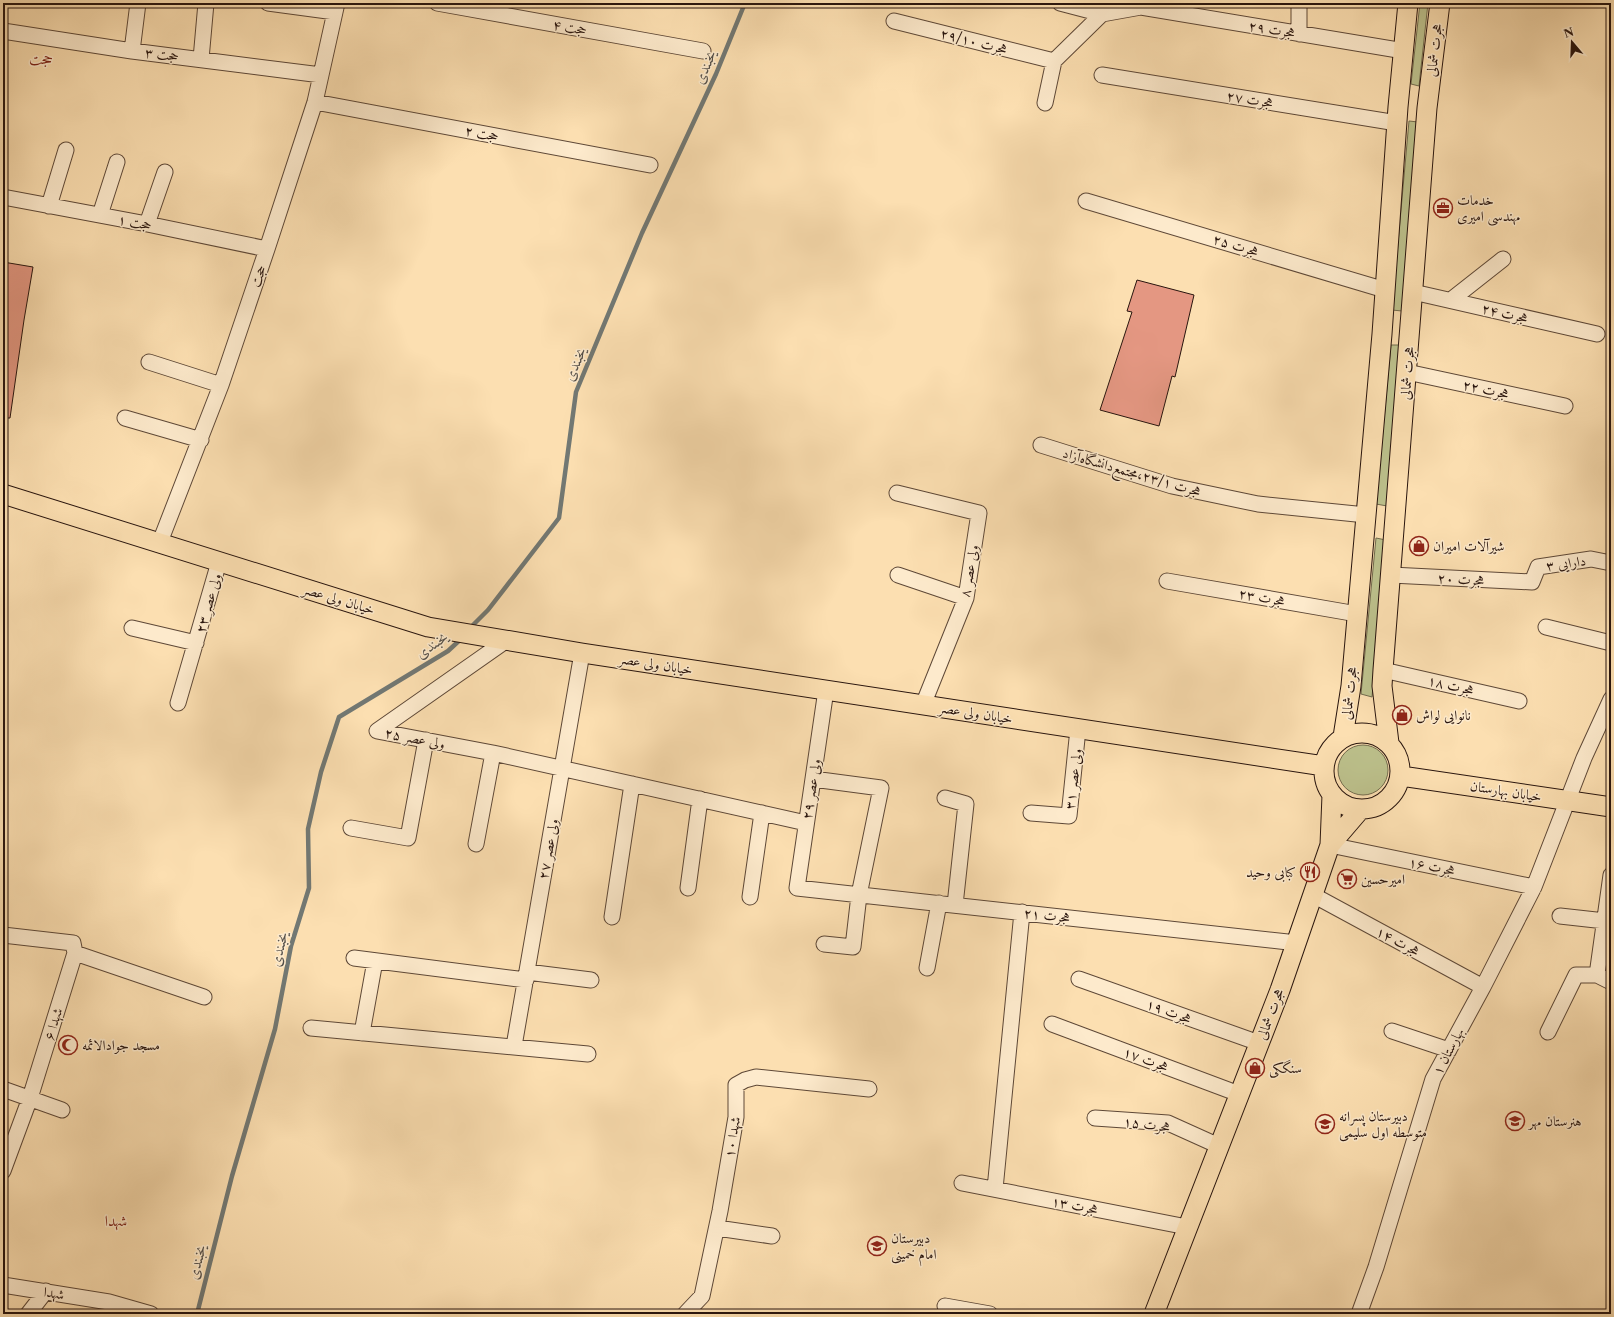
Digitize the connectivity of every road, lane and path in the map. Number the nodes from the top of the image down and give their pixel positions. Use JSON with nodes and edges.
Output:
{"nodes":[{"id":1,"x":138,"y":3,"type":"edge"},
{"id":2,"x":206,"y":3,"type":"edge"},
{"id":3,"x":268,"y":3,"type":"edge"},
{"id":4,"x":437,"y":3,"type":"edge"},
{"id":5,"x":1060,"y":3,"type":"edge"},
{"id":6,"x":1299,"y":3,"type":"edge"},
{"id":7,"x":1408,"y":3,"type":"edge"},
{"id":8,"x":1440,"y":3,"type":"edge"},
{"id":9,"x":1141,"y":5,"type":"edge"},
{"id":10,"x":336,"y":8,"type":"edge"},
{"id":11,"x":1102,"y":14,"type":"junction"},
{"id":12,"x":894,"y":21,"type":"dead end"},
{"id":13,"x":3,"y":31,"type":"edge"},
{"id":14,"x":1299,"y":34,"type":"junction"},
{"id":15,"x":132,"y":51,"type":"junction"},
{"id":16,"x":1404,"y":51,"type":"junction"},
{"id":17,"x":703,"y":52,"type":"dead end"},
{"id":18,"x":201,"y":59,"type":"junction"},
{"id":19,"x":1054,"y":61,"type":"junction"},
{"id":20,"x":321,"y":75,"type":"junction"},
{"id":21,"x":1102,"y":75,"type":"dead end"},
{"id":22,"x":315,"y":102,"type":"junction"},
{"id":23,"x":1045,"y":103,"type":"dead end"},
{"id":24,"x":1427,"y":108,"type":"junction"},
{"id":25,"x":1398,"y":115,"type":"junction"},
{"id":26,"x":66,"y":150,"type":"dead end"},
{"id":27,"x":117,"y":162,"type":"dead end"},
{"id":28,"x":650,"y":165,"type":"dead end"},
{"id":29,"x":165,"y":172,"type":"dead end"},
{"id":30,"x":3,"y":197,"type":"edge"},
{"id":31,"x":1086,"y":201,"type":"dead end"},
{"id":32,"x":49,"y":206,"type":"junction"},
{"id":33,"x":100,"y":215,"type":"junction"},
{"id":34,"x":147,"y":224,"type":"junction"},
{"id":35,"x":267,"y":249,"type":"junction"},
{"id":36,"x":1503,"y":259,"type":"dead end"},
{"id":37,"x":1385,"y":290,"type":"junction"},
{"id":38,"x":1413,"y":292,"type":"junction"},
{"id":39,"x":1451,"y":300,"type":"junction"},
{"id":40,"x":1597,"y":334,"type":"dead end"},
{"id":41,"x":149,"y":362,"type":"dead end"},
{"id":42,"x":1407,"y":372,"type":"junction"},
{"id":43,"x":221,"y":385,"type":"junction"},
{"id":44,"x":1565,"y":406,"type":"dead end"},
{"id":45,"x":124,"y":418,"type":"dead end"},
{"id":46,"x":201,"y":440,"type":"junction"},
{"id":47,"x":1040,"y":445,"type":"dead end"},
{"id":48,"x":898,"y":493,"type":"dead end"},
{"id":49,"x":3,"y":494,"type":"edge"},
{"id":50,"x":1366,"y":515,"type":"junction"},
{"id":51,"x":160,"y":542,"type":"junction"},
{"id":52,"x":220,"y":562,"type":"junction"},
{"id":53,"x":1611,"y":563,"type":"edge"},
{"id":54,"x":898,"y":575,"type":"dead end"},
{"id":55,"x":1391,"y":575,"type":"junction"},
{"id":56,"x":1166,"y":581,"type":"dead end"},
{"id":57,"x":1532,"y":582,"type":"joint"},
{"id":58,"x":966,"y":598,"type":"junction"},
{"id":59,"x":1357,"y":614,"type":"junction"},
{"id":60,"x":1546,"y":627,"type":"dead end"},
{"id":61,"x":132,"y":628,"type":"dead end"},
{"id":62,"x":506,"y":640,"type":"junction"},
{"id":63,"x":196,"y":643,"type":"junction"},
{"id":64,"x":1611,"y":643,"type":"edge"},
{"id":65,"x":582,"y":653,"type":"junction"},
{"id":66,"x":1384,"y":670,"type":"junction"},
{"id":67,"x":826,"y":690,"type":"junction"},
{"id":68,"x":1611,"y":700,"type":"edge"},
{"id":69,"x":1519,"y":701,"type":"dead end"},
{"id":70,"x":178,"y":703,"type":"dead end"},
{"id":71,"x":923,"y":705,"type":"junction"},
{"id":72,"x":1078,"y":729,"type":"junction"},
{"id":73,"x":1344,"y":737,"type":"junction"},
{"id":74,"x":426,"y":740,"type":"junction"},
{"id":75,"x":1389,"y":742,"type":"junction"},
{"id":76,"x":493,"y":753,"type":"junction"},
{"id":77,"x":1324,"y":766,"type":"junction"},
{"id":78,"x":562,"y":768,"type":"junction"},
{"id":79,"x":1401,"y":776,"type":"junction"},
{"id":80,"x":813,"y":779,"type":"junction"},
{"id":81,"x":632,"y":784,"type":"junction"},
{"id":82,"x":1332,"y":795,"type":"junction"},
{"id":83,"x":945,"y":798,"type":"dead end"},
{"id":84,"x":700,"y":799,"type":"junction"},
{"id":85,"x":1569,"y":801,"type":"junction"},
{"id":86,"x":1611,"y":807,"type":"edge"},
{"id":87,"x":1360,"y":810,"type":"junction"},
{"id":88,"x":762,"y":813,"type":"junction"},
{"id":89,"x":1031,"y":813,"type":"dead end"},
{"id":90,"x":806,"y":823,"type":"junction"},
{"id":91,"x":351,"y":828,"type":"dead end"},
{"id":92,"x":476,"y":844,"type":"dead end"},
{"id":93,"x":1330,"y":845,"type":"junction"},
{"id":94,"x":1611,"y":876,"type":"edge"},
{"id":95,"x":1534,"y":887,"type":"junction"},
{"id":96,"x":688,"y":888,"type":"dead end"},
{"id":97,"x":797,"y":888,"type":"joint"},
{"id":98,"x":859,"y":895,"type":"junction"},
{"id":99,"x":1313,"y":895,"type":"junction"},
{"id":100,"x":750,"y":897,"type":"dead end"},
{"id":101,"x":939,"y":903,"type":"junction"},
{"id":102,"x":955,"y":905,"type":"junction"},
{"id":103,"x":1022,"y":912,"type":"junction"},
{"id":104,"x":1560,"y":916,"type":"dead end"},
{"id":105,"x":612,"y":917,"type":"dead end"},
{"id":106,"x":1605,"y":921,"type":"junction"},
{"id":107,"x":3,"y":935,"type":"edge"},
{"id":108,"x":1297,"y":943,"type":"junction"},
{"id":109,"x":824,"y":944,"type":"dead end"},
{"id":110,"x":75,"y":953,"type":"junction"},
{"id":111,"x":354,"y":958,"type":"dead end"},
{"id":112,"x":376,"y":961,"type":"junction"},
{"id":113,"x":927,"y":968,"type":"dead end"},
{"id":114,"x":1597,"y":975,"type":"junction"},
{"id":115,"x":526,"y":976,"type":"junction"},
{"id":116,"x":1079,"y":979,"type":"dead end"},
{"id":117,"x":591,"y":980,"type":"dead end"},
{"id":118,"x":1611,"y":982,"type":"edge"},
{"id":119,"x":1483,"y":987,"type":"junction"},
{"id":120,"x":204,"y":997,"type":"dead end"},
{"id":121,"x":1052,"y":1024,"type":"dead end"},
{"id":122,"x":311,"y":1028,"type":"dead end"},
{"id":123,"x":1392,"y":1031,"type":"dead end"},
{"id":124,"x":1548,"y":1032,"type":"dead end"},
{"id":125,"x":362,"y":1033,"type":"junction"},
{"id":126,"x":1259,"y":1043,"type":"junction"},
{"id":127,"x":514,"y":1046,"type":"junction"},
{"id":128,"x":1449,"y":1050,"type":"junction"},
{"id":129,"x":588,"y":1054,"type":"dead end"},
{"id":130,"x":3,"y":1089,"type":"edge"},
{"id":131,"x":869,"y":1089,"type":"dead end"},
{"id":132,"x":1239,"y":1094,"type":"junction"},
{"id":133,"x":30,"y":1098,"type":"junction"},
{"id":134,"x":62,"y":1110,"type":"dead end"},
{"id":135,"x":1095,"y":1118,"type":"dead end"},
{"id":136,"x":1219,"y":1146,"type":"junction"},
{"id":137,"x":3,"y":1171,"type":"edge"},
{"id":138,"x":962,"y":1182,"type":"dead end"},
{"id":139,"x":995,"y":1189,"type":"junction"},
{"id":140,"x":1187,"y":1227,"type":"junction"},
{"id":141,"x":717,"y":1228,"type":"junction"},
{"id":142,"x":772,"y":1236,"type":"dead end"},
{"id":143,"x":3,"y":1285,"type":"edge"},
{"id":144,"x":46,"y":1291,"type":"junction"},
{"id":145,"x":945,"y":1306,"type":"dead end"},
{"id":146,"x":143,"y":1313,"type":"edge"},
{"id":147,"x":28,"y":1314,"type":"edge"},
{"id":148,"x":685,"y":1314,"type":"edge"},
{"id":149,"x":990,"y":1314,"type":"edge"},
{"id":150,"x":1154,"y":1314,"type":"edge"},
{"id":151,"x":1359,"y":1314,"type":"edge"}],
"edges":[{"from":1,"to":15,"type":"street"},
{"from":2,"to":18,"type":"street"},
{"from":3,"to":10,"type":"street"},
{"from":4,"to":17,"type":"street","name":"حجت ۴"},
{"from":5,"to":11,"type":"street"},
{"from":6,"to":14,"type":"street"},
{"from":7,"to":16,"type":"main road","name":"هجرت شمالی"},
{"from":8,"to":24,"type":"main road","name":"هجرت شمالی"},
{"from":9,"to":11,"type":"street","name":"هجرت ۲۹"},
{"from":9,"to":14,"type":"street","name":"هجرت ۲۹"},
{"from":10,"to":20,"type":"street","name":"حجت"},
{"from":11,"to":19,"type":"street"},
{"from":12,"to":19,"type":"street","name":"هجرت ۲۹/۱۰"},
{"from":13,"to":15,"type":"street","name":"حجت ۳"},
{"from":14,"to":16,"type":"street","name":"هجرت ۲۹"},
{"from":15,"to":18,"type":"street","name":"حجت ۳"},
{"from":16,"to":25,"type":"main road","name":"هجرت شمالی"},
{"from":18,"to":20,"type":"street","name":"حجت ۳"},
{"from":19,"to":23,"type":"street"},
{"from":20,"to":22,"type":"street","name":"حجت"},
{"from":21,"to":25,"type":"street","name":"هجرت ۲۷"},
{"from":22,"to":28,"type":"street","name":"حجت ۲"},
{"from":22,"to":35,"type":"street","name":"حجت"},
{"from":24,"to":25,"type":"main road"},
{"from":24,"to":38,"type":"main road","name":"هجرت شمالی"},
{"from":25,"to":37,"type":"main road","name":"هجرت شمالی"},
{"from":26,"to":32,"type":"street"},
{"from":27,"to":33,"type":"street"},
{"from":29,"to":34,"type":"street"},
{"from":30,"to":32,"type":"street","name":"حجت ۱"},
{"from":31,"to":37,"type":"street","name":"هجرت ۲۵"},
{"from":32,"to":33,"type":"street","name":"حجت ۱"},
{"from":33,"to":34,"type":"street","name":"حجت ۱"},
{"from":34,"to":35,"type":"street","name":"حجت ۱"},
{"from":35,"to":43,"type":"street","name":"حجت"},
{"from":36,"to":39,"type":"street"},
{"from":37,"to":50,"type":"main road","name":"هجرت شمالی"},
{"from":38,"to":39,"type":"street","name":"هجرت ۲۴"},
{"from":38,"to":42,"type":"main road","name":"هجرت شمالی"},
{"from":39,"to":40,"type":"street","name":"هجرت ۲۴"},
{"from":41,"to":43,"type":"street"},
{"from":42,"to":44,"type":"street","name":"هجرت ۲۲"},
{"from":42,"to":55,"type":"main road","name":"هجرت شمالی"},
{"from":43,"to":46,"type":"street","name":"حجت"},
{"from":45,"to":46,"type":"street"},
{"from":46,"to":51,"type":"street","name":"حجت"},
{"from":47,"to":50,"type":"street","name":"هجرت ۲۳/۱،مجتمع‌دانشگاه‌آزاد"},
{"from":48,"to":58,"type":"street","name":"ولی عصر ۸"},
{"from":49,"to":51,"type":"main road","name":"خیابان ولی عصر"},
{"from":50,"to":59,"type":"main road","name":"هجرت شمالی"},
{"from":51,"to":52,"type":"main road","name":"خیابان ولی عصر"},
{"from":52,"to":62,"type":"main road","name":"خیابان ولی عصر"},
{"from":52,"to":63,"type":"street","name":"ولی عصر ۲۳"},
{"from":53,"to":57,"type":"street","name":"دارایی ۳"},
{"from":54,"to":58,"type":"street"},
{"from":55,"to":57,"type":"street","name":"هجرت ۲۰"},
{"from":55,"to":66,"type":"main road","name":"هجرت شمالی"},
{"from":56,"to":59,"type":"street","name":"هجرت ۲۳"},
{"from":58,"to":71,"type":"street","name":"ولی عصر ۸"},
{"from":59,"to":73,"type":"main road","name":"هجرت شمالی"},
{"from":60,"to":64,"type":"street"},
{"from":61,"to":63,"type":"street","name":"ولی عصر ۲۳"},
{"from":62,"to":65,"type":"main road","name":"خیابان ولی عصر"},
{"from":62,"to":74,"type":"street","name":"ولی عصر ۲۵"},
{"from":63,"to":70,"type":"street","name":"ولی عصر ۲۳"},
{"from":65,"to":67,"type":"main road","name":"خیابان ولی عصر"},
{"from":65,"to":78,"type":"street","name":"ولی عصر ۲۷"},
{"from":66,"to":69,"type":"street","name":"هجرت ۱۸"},
{"from":66,"to":75,"type":"main road","name":"هجرت شمالی"},
{"from":67,"to":71,"type":"main road","name":"خیابان ولی عصر"},
{"from":67,"to":80,"type":"street","name":"ولی عصر ۲۹"},
{"from":68,"to":85,"type":"street","name":"بهارستان ۱"},
{"from":71,"to":72,"type":"main road","name":"خیابان ولی عصر"},
{"from":72,"to":77,"type":"main road","name":"خیابان ولی عصر"},
{"from":72,"to":89,"type":"street","name":"ولی عصر ۳۱"},
{"from":73,"to":75,"type":"main road"},
{"from":73,"to":77,"type":"main road"},
{"from":74,"to":76,"type":"street","name":"ولی عصر ۲۵"},
{"from":74,"to":91,"type":"street"},
{"from":75,"to":79,"type":"main road"},
{"from":76,"to":78,"type":"street","name":"ولی عصر ۲۵"},
{"from":76,"to":92,"type":"street"},
{"from":77,"to":82,"type":"main road"},
{"from":78,"to":81,"type":"street","name":"ولی عصر ۲۵"},
{"from":78,"to":115,"type":"street","name":"ولی عصر ۲۷"},
{"from":79,"to":85,"type":"main road","name":"خیابان بهارستان"},
{"from":79,"to":87,"type":"main road"},
{"from":80,"to":90,"type":"street","name":"ولی عصر ۲۹"},
{"from":80,"to":98,"type":"street"},
{"from":81,"to":84,"type":"street","name":"ولی عصر ۲۵"},
{"from":81,"to":105,"type":"street"},
{"from":82,"to":87,"type":"main road"},
{"from":82,"to":93,"type":"main road"},
{"from":83,"to":102,"type":"street"},
{"from":84,"to":88,"type":"street","name":"ولی عصر ۲۵"},
{"from":84,"to":96,"type":"street"},
{"from":85,"to":86,"type":"main road","name":"خیابان بهارستان"},
{"from":85,"to":95,"type":"street","name":"بهارستان ۱"},
{"from":87,"to":93,"type":"main road","name":"هجرت شمالی"},
{"from":88,"to":90,"type":"street","name":"ولی عصر ۲۵"},
{"from":88,"to":100,"type":"street"},
{"from":90,"to":97,"type":"street","name":"ولی عصر ۲۹"},
{"from":93,"to":95,"type":"street","name":"هجرت ۱۶"},
{"from":93,"to":99,"type":"main road","name":"هجرت شمالی"},
{"from":94,"to":106,"type":"street"},
{"from":95,"to":119,"type":"street","name":"بهارستان ۱"},
{"from":97,"to":98,"type":"street","name":"هجرت ۲۱"},
{"from":98,"to":101,"type":"street","name":"هجرت ۲۱"},
{"from":98,"to":109,"type":"street"},
{"from":99,"to":108,"type":"main road","name":"هجرت شمالی"},
{"from":99,"to":119,"type":"street","name":"هجرت ۱۴"},
{"from":101,"to":102,"type":"street","name":"هجرت ۲۱"},
{"from":101,"to":113,"type":"street"},
{"from":102,"to":103,"type":"street","name":"هجرت ۲۱"},
{"from":103,"to":108,"type":"street","name":"هجرت ۲۱"},
{"from":103,"to":139,"type":"street"},
{"from":104,"to":106,"type":"street"},
{"from":106,"to":114,"type":"street"},
{"from":107,"to":110,"type":"street"},
{"from":108,"to":126,"type":"main road","name":"هجرت شمالی"},
{"from":110,"to":120,"type":"street"},
{"from":110,"to":133,"type":"street","name":"شهدا ۶"},
{"from":111,"to":112,"type":"street"},
{"from":112,"to":115,"type":"street"},
{"from":112,"to":125,"type":"street"},
{"from":114,"to":118,"type":"street"},
{"from":114,"to":124,"type":"street"},
{"from":115,"to":117,"type":"street"},
{"from":115,"to":127,"type":"street","name":"ولی عصر ۲۷"},
{"from":116,"to":126,"type":"street","name":"هجرت ۱۹"},
{"from":119,"to":128,"type":"street","name":"بهارستان ۱"},
{"from":121,"to":132,"type":"street","name":"هجرت ۱۷"},
{"from":122,"to":125,"type":"street"},
{"from":123,"to":128,"type":"street"},
{"from":125,"to":127,"type":"street"},
{"from":126,"to":132,"type":"main road","name":"هجرت شمالی"},
{"from":127,"to":129,"type":"street"},
{"from":128,"to":151,"type":"street","name":"بهارستان ۱"},
{"from":130,"to":133,"type":"street"},
{"from":131,"to":141,"type":"street","name":"شهدا ۱۰"},
{"from":132,"to":136,"type":"main road","name":"هجرت شمالی"},
{"from":133,"to":134,"type":"street"},
{"from":133,"to":137,"type":"street","name":"شهدا ۶"},
{"from":135,"to":136,"type":"street","name":"هجرت ۱۵"},
{"from":136,"to":140,"type":"main road","name":"هجرت شمالی"},
{"from":138,"to":139,"type":"street","name":"هجرت ۱۳"},
{"from":139,"to":140,"type":"street","name":"هجرت ۱۳"},
{"from":140,"to":150,"type":"main road","name":"هجرت شمالی"},
{"from":141,"to":142,"type":"street"},
{"from":141,"to":148,"type":"street","name":"شهدا ۱۰"},
{"from":143,"to":144,"type":"street","name":"شهدا"},
{"from":144,"to":146,"type":"street","name":"شهدا"},
{"from":144,"to":147,"type":"street"},
{"from":145,"to":149,"type":"street"}]}
